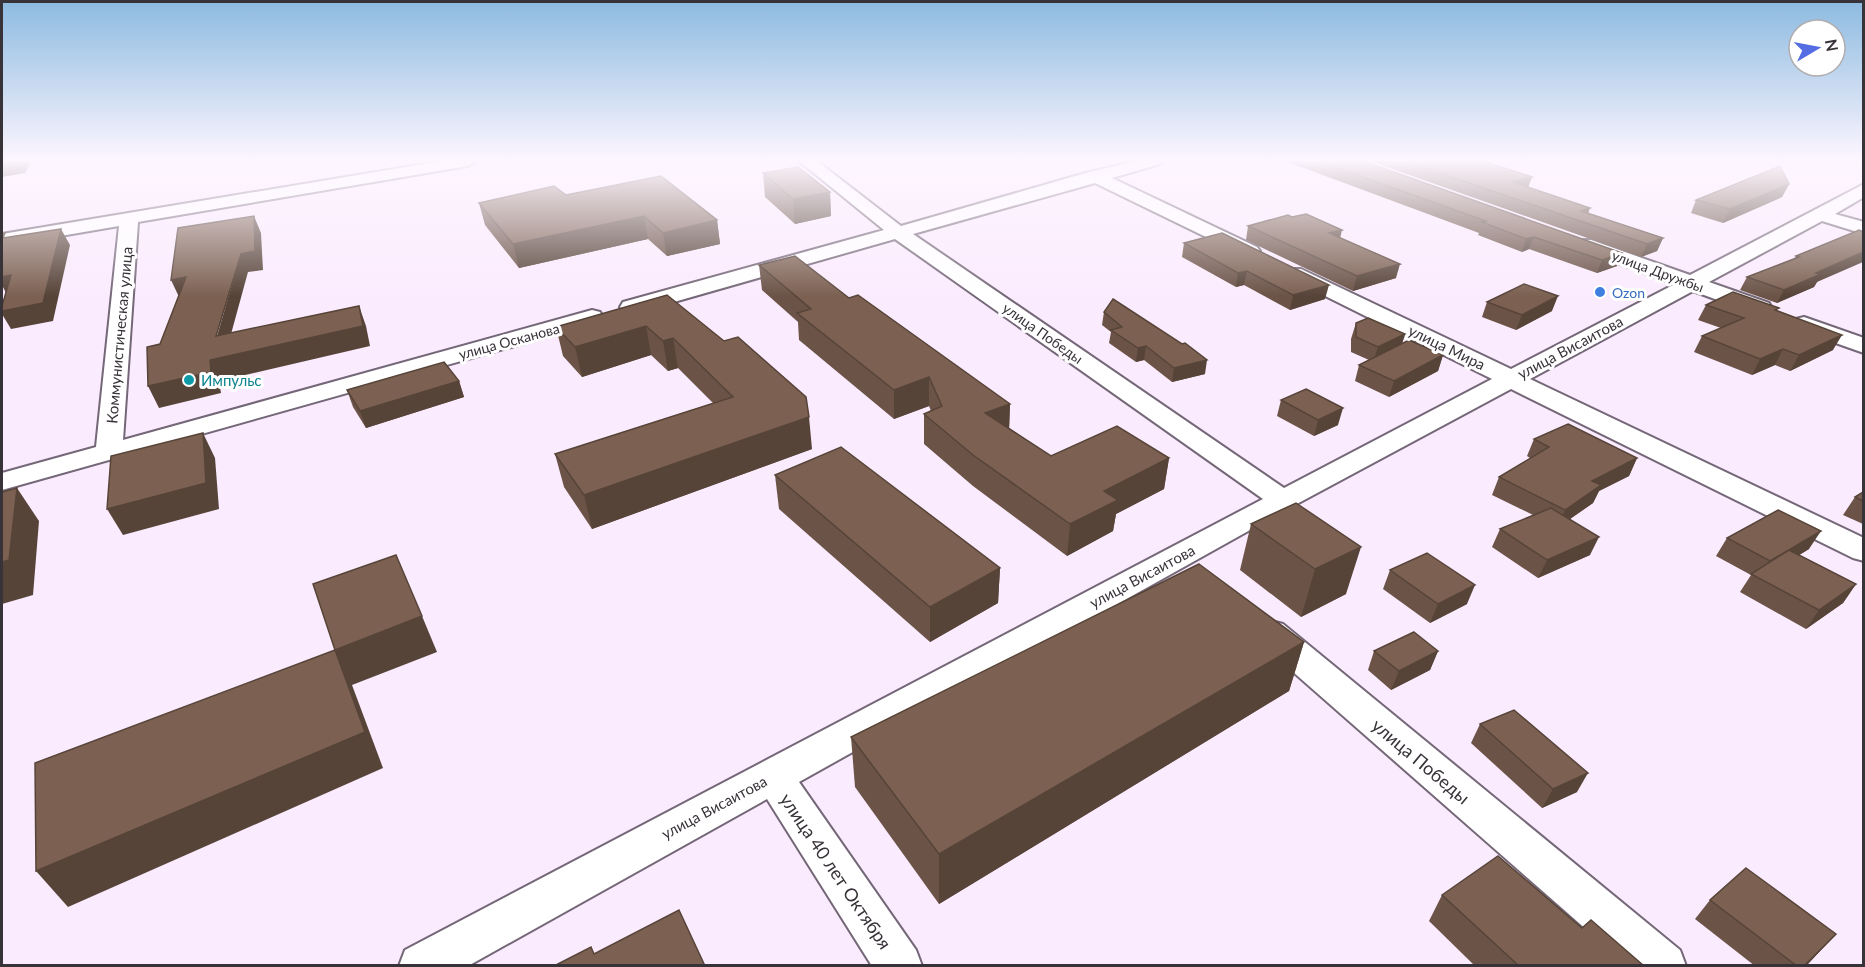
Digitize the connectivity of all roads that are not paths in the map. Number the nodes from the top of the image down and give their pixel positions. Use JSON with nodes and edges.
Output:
{"nodes":[{"id":1,"x":198,"y":206,"type":"edge"},
{"id":2,"x":865,"y":206,"type":"edge"},
{"id":3,"x":991,"y":206,"type":"edge"},
{"id":4,"x":1157,"y":206,"type":"edge"},
{"id":5,"x":1835,"y":206,"type":"edge"},
{"id":6,"x":1820,"y":215,"type":"junction"},
{"id":7,"x":129,"y":218,"type":"junction"},
{"id":8,"x":1863,"y":228,"type":"edge"},
{"id":9,"x":899,"y":233,"type":"junction"},
{"id":10,"x":2,"y":240,"type":"edge"},
{"id":11,"x":1571,"y":240,"type":"edge"},
{"id":12,"x":1692,"y":283,"type":"junction"},
{"id":13,"x":1863,"y":346,"type":"edge"},
{"id":14,"x":1510,"y":378,"type":"junction"},
{"id":15,"x":109,"y":452,"type":"junction"},
{"id":16,"x":2,"y":482,"type":"edge"},
{"id":17,"x":1283,"y":500,"type":"junction"},
{"id":18,"x":1863,"y":551,"type":"edge"},
{"id":19,"x":1243,"y":609,"type":"edge"},
{"id":20,"x":772,"y":776,"type":"junction"},
{"id":21,"x":422,"y":966,"type":"edge"},
{"id":22,"x":898,"y":966,"type":"edge"},
{"id":23,"x":1663,"y":966,"type":"edge"}],
"edges":[{"from":1,"to":7,"type":"street"},
{"from":2,"to":9,"type":"street","name":"улица Победы"},
{"from":3,"to":9,"type":"street","name":"улица Осканова"},
{"from":4,"to":14,"type":"street","name":"улица Мира"},
{"from":5,"to":6,"type":"street","name":"улица Висаитова"},
{"from":6,"to":8,"type":"street"},
{"from":6,"to":12,"type":"street","name":"улица Висаитова"},
{"from":7,"to":10,"type":"street"},
{"from":7,"to":15,"type":"street","name":"Коммунистическая улица"},
{"from":9,"to":15,"type":"street","name":"улица Осканова"},
{"from":9,"to":17,"type":"street","name":"улица Победы"},
{"from":11,"to":12,"type":"street","name":"улица Дружбы"},
{"from":12,"to":13,"type":"street","name":"улица Дружбы"},
{"from":12,"to":14,"type":"street","name":"улица Висаитова"},
{"from":14,"to":17,"type":"street","name":"улица Висаитова"},
{"from":14,"to":18,"type":"street","name":"улица Мира"},
{"from":15,"to":16,"type":"street","name":"улица Осканова"},
{"from":17,"to":20,"type":"street","name":"улица Висаитова"},
{"from":19,"to":23,"type":"street","name":"улица Победы"},
{"from":20,"to":21,"type":"street","name":"улица Висаитова"},
{"from":20,"to":22,"type":"street","name":"улица 40 лет Октября"}]}
